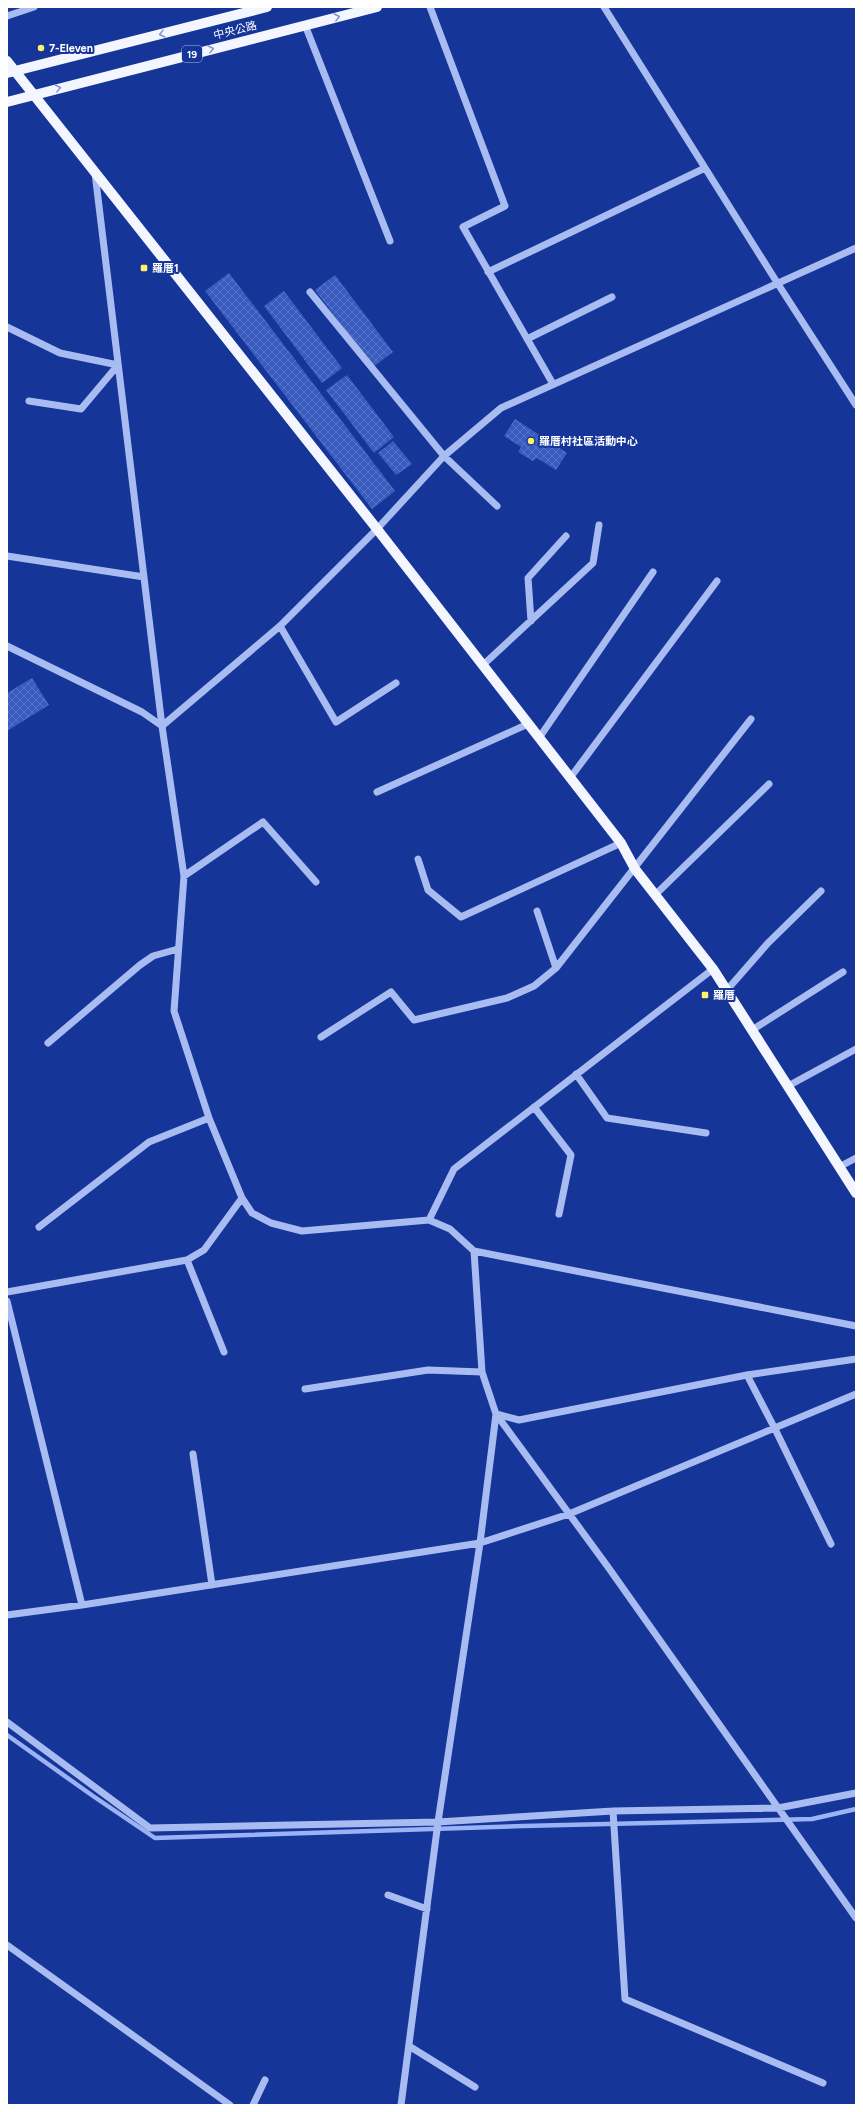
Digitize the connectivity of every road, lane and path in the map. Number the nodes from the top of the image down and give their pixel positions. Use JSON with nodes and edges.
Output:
{"nodes":[{"id":1,"x":34,"y":7,"type":"edge"},
{"id":2,"x":267,"y":7,"type":"edge"},
{"id":3,"x":377,"y":7,"type":"edge"},
{"id":4,"x":430,"y":7,"type":"edge"},
{"id":5,"x":604,"y":7,"type":"edge"},
{"id":6,"x":7,"y":16,"type":"edge"},
{"id":7,"x":305,"y":25,"type":"junction"},
{"id":8,"x":7,"y":61,"type":"edge"},
{"id":9,"x":11,"y":72,"type":"edge"},
{"id":10,"x":34,"y":94,"type":"junction"},
{"id":11,"x":7,"y":102,"type":"edge"},
{"id":12,"x":705,"y":168,"type":"junction"},
{"id":13,"x":95,"y":170,"type":"junction"},
{"id":14,"x":390,"y":241,"type":"dead end"},
{"id":15,"x":856,"y":248,"type":"edge"},
{"id":16,"x":488,"y":272,"type":"junction"},
{"id":17,"x":778,"y":284,"type":"junction"},
{"id":18,"x":310,"y":292,"type":"dead end"},
{"id":19,"x":612,"y":297,"type":"dead end"},
{"id":20,"x":7,"y":327,"type":"edge"},
{"id":21,"x":527,"y":339,"type":"junction"},
{"id":22,"x":118,"y":365,"type":"junction"},
{"id":23,"x":553,"y":384,"type":"junction"},
{"id":24,"x":29,"y":401,"type":"dead end"},
{"id":25,"x":856,"y":405,"type":"edge"},
{"id":26,"x":444,"y":456,"type":"junction"},
{"id":27,"x":497,"y":506,"type":"dead end"},
{"id":28,"x":598,"y":524,"type":"dead end"},
{"id":29,"x":377,"y":530,"type":"junction"},
{"id":30,"x":566,"y":536,"type":"dead end"},
{"id":31,"x":7,"y":556,"type":"edge"},
{"id":32,"x":653,"y":572,"type":"dead end"},
{"id":33,"x":144,"y":577,"type":"junction"},
{"id":34,"x":717,"y":580,"type":"dead end"},
{"id":35,"x":531,"y":621,"type":"junction"},
{"id":36,"x":280,"y":626,"type":"junction"},
{"id":37,"x":7,"y":646,"type":"edge"},
{"id":38,"x":483,"y":665,"type":"junction"},
{"id":39,"x":396,"y":683,"type":"dead end"},
{"id":40,"x":751,"y":719,"type":"dead end"},
{"id":41,"x":528,"y":724,"type":"junction"},
{"id":42,"x":162,"y":726,"type":"junction"},
{"id":43,"x":539,"y":738,"type":"junction"},
{"id":44,"x":570,"y":778,"type":"junction"},
{"id":45,"x":769,"y":784,"type":"dead end"},
{"id":46,"x":376,"y":792,"type":"dead end"},
{"id":47,"x":621,"y":843,"type":"junction"},
{"id":48,"x":418,"y":860,"type":"dead end"},
{"id":49,"x":635,"y":869,"type":"junction"},
{"id":50,"x":184,"y":876,"type":"junction"},
{"id":51,"x":316,"y":882,"type":"dead end"},
{"id":52,"x":821,"y":891,"type":"dead end"},
{"id":53,"x":655,"y":895,"type":"junction"},
{"id":54,"x":537,"y":911,"type":"dead end"},
{"id":55,"x":178,"y":949,"type":"junction"},
{"id":56,"x":556,"y":968,"type":"junction"},
{"id":57,"x":713,"y":969,"type":"junction"},
{"id":58,"x":843,"y":972,"type":"dead end"},
{"id":59,"x":726,"y":991,"type":"junction"},
{"id":60,"x":752,"y":1030,"type":"junction"},
{"id":61,"x":321,"y":1037,"type":"dead end"},
{"id":62,"x":48,"y":1043,"type":"dead end"},
{"id":63,"x":856,"y":1049,"type":"edge"},
{"id":64,"x":576,"y":1074,"type":"junction"},
{"id":65,"x":788,"y":1086,"type":"junction"},
{"id":66,"x":534,"y":1107,"type":"junction"},
{"id":67,"x":210,"y":1118,"type":"junction"},
{"id":68,"x":706,"y":1133,"type":"dead end"},
{"id":69,"x":856,"y":1158,"type":"edge"},
{"id":70,"x":839,"y":1167,"type":"junction"},
{"id":71,"x":856,"y":1193,"type":"edge"},
{"id":72,"x":242,"y":1198,"type":"junction"},
{"id":73,"x":559,"y":1214,"type":"dead end"},
{"id":74,"x":429,"y":1220,"type":"junction"},
{"id":75,"x":40,"y":1227,"type":"dead end"},
{"id":76,"x":474,"y":1251,"type":"junction"},
{"id":77,"x":187,"y":1260,"type":"junction"},
{"id":78,"x":7,"y":1292,"type":"edge"},
{"id":79,"x":7,"y":1301,"type":"edge"},
{"id":80,"x":856,"y":1326,"type":"edge"},
{"id":81,"x":224,"y":1352,"type":"dead end"},
{"id":82,"x":856,"y":1359,"type":"edge"},
{"id":83,"x":482,"y":1372,"type":"junction"},
{"id":84,"x":747,"y":1375,"type":"junction"},
{"id":85,"x":305,"y":1389,"type":"dead end"},
{"id":86,"x":856,"y":1394,"type":"edge"},
{"id":87,"x":496,"y":1414,"type":"junction"},
{"id":88,"x":776,"y":1429,"type":"junction"},
{"id":89,"x":192,"y":1454,"type":"dead end"},
{"id":90,"x":569,"y":1514,"type":"junction"},
{"id":91,"x":480,"y":1543,"type":"junction"},
{"id":92,"x":831,"y":1544,"type":"dead end"},
{"id":93,"x":212,"y":1585,"type":"junction"},
{"id":94,"x":82,"y":1605,"type":"junction"},
{"id":95,"x":7,"y":1615,"type":"edge"},
{"id":96,"x":7,"y":1722,"type":"edge"},
{"id":97,"x":856,"y":1793,"type":"edge"},
{"id":98,"x":778,"y":1808,"type":"junction"},
{"id":99,"x":613,"y":1811,"type":"junction"},
{"id":100,"x":438,"y":1822,"type":"junction"},
{"id":101,"x":388,"y":1895,"type":"dead end"},
{"id":102,"x":427,"y":1908,"type":"junction"},
{"id":103,"x":856,"y":1918,"type":"edge"},
{"id":104,"x":7,"y":1945,"type":"edge"},
{"id":105,"x":409,"y":2046,"type":"junction"},
{"id":106,"x":265,"y":2080,"type":"dead end"},
{"id":107,"x":823,"y":2083,"type":"dead end"},
{"id":108,"x":475,"y":2086,"type":"dead end"},
{"id":109,"x":230,"y":2105,"type":"edge"},
{"id":110,"x":253,"y":2105,"type":"edge"},
{"id":111,"x":401,"y":2105,"type":"edge"}],
"edges":[{"from":1,"to":6,"type":"street"},
{"from":2,"to":9,"type":"main road","name":"中央公路","one_way":true},
{"from":7,"to":3,"type":"main road","name":"中央公路","number":"19","one_way":true},
{"from":4,"to":16,"type":"street"},
{"from":5,"to":12,"type":"street"},
{"from":10,"to":7,"type":"main road","name":"中央公路","number":"19","one_way":true},
{"from":7,"to":14,"type":"street"},
{"from":8,"to":9,"type":"main road"},
{"from":9,"to":10,"type":"main road"},
{"from":10,"to":11,"type":"main road","name":"中央公路","number":"19"},
{"from":10,"to":13,"type":"main road"},
{"from":12,"to":16,"type":"street"},
{"from":12,"to":17,"type":"street"},
{"from":13,"to":22,"type":"street"},
{"from":13,"to":29,"type":"main road"},
{"from":15,"to":17,"type":"street"},
{"from":16,"to":21,"type":"street"},
{"from":17,"to":23,"type":"street"},
{"from":17,"to":25,"type":"street"},
{"from":18,"to":26,"type":"street"},
{"from":19,"to":21,"type":"street"},
{"from":20,"to":22,"type":"street"},
{"from":21,"to":23,"type":"street"},
{"from":22,"to":24,"type":"street"},
{"from":22,"to":33,"type":"street"},
{"from":23,"to":26,"type":"street"},
{"from":26,"to":27,"type":"street"},
{"from":26,"to":29,"type":"street"},
{"from":28,"to":35,"type":"street"},
{"from":29,"to":36,"type":"street"},
{"from":29,"to":38,"type":"main road"},
{"from":30,"to":35,"type":"street"},
{"from":31,"to":33,"type":"street"},
{"from":32,"to":43,"type":"street"},
{"from":33,"to":42,"type":"street"},
{"from":34,"to":44,"type":"street"},
{"from":35,"to":38,"type":"street"},
{"from":36,"to":39,"type":"street"},
{"from":36,"to":42,"type":"street"},
{"from":37,"to":42,"type":"street"},
{"from":38,"to":41,"type":"main road"},
{"from":40,"to":49,"type":"street"},
{"from":41,"to":43,"type":"main road"},
{"from":41,"to":46,"type":"street"},
{"from":42,"to":50,"type":"street"},
{"from":43,"to":44,"type":"main road"},
{"from":44,"to":47,"type":"main road"},
{"from":45,"to":53,"type":"street"},
{"from":47,"to":48,"type":"street"},
{"from":47,"to":49,"type":"main road"},
{"from":49,"to":53,"type":"main road"},
{"from":49,"to":56,"type":"street"},
{"from":50,"to":51,"type":"street"},
{"from":50,"to":55,"type":"street"},
{"from":52,"to":59,"type":"street"},
{"from":53,"to":57,"type":"main road"},
{"from":54,"to":56,"type":"street"},
{"from":55,"to":62,"type":"street"},
{"from":55,"to":67,"type":"street"},
{"from":56,"to":61,"type":"street"},
{"from":57,"to":59,"type":"main road"},
{"from":57,"to":64,"type":"street"},
{"from":58,"to":60,"type":"street"},
{"from":59,"to":60,"type":"main road"},
{"from":60,"to":65,"type":"main road"},
{"from":63,"to":65,"type":"street"},
{"from":64,"to":66,"type":"street"},
{"from":64,"to":68,"type":"street"},
{"from":65,"to":70,"type":"main road"},
{"from":66,"to":73,"type":"street"},
{"from":66,"to":74,"type":"street"},
{"from":67,"to":72,"type":"street"},
{"from":67,"to":75,"type":"street"},
{"from":69,"to":70,"type":"street"},
{"from":70,"to":71,"type":"main road"},
{"from":72,"to":74,"type":"street"},
{"from":72,"to":77,"type":"street"},
{"from":74,"to":76,"type":"street"},
{"from":76,"to":80,"type":"street"},
{"from":76,"to":83,"type":"street"},
{"from":77,"to":78,"type":"street"},
{"from":77,"to":81,"type":"street"},
{"from":79,"to":94,"type":"street"},
{"from":82,"to":84,"type":"street"},
{"from":83,"to":85,"type":"street"},
{"from":83,"to":87,"type":"street"},
{"from":84,"to":87,"type":"street"},
{"from":84,"to":88,"type":"street"},
{"from":86,"to":88,"type":"street"},
{"from":87,"to":90,"type":"street"},
{"from":87,"to":91,"type":"street"},
{"from":88,"to":90,"type":"street"},
{"from":88,"to":92,"type":"street"},
{"from":89,"to":93,"type":"street"},
{"from":90,"to":91,"type":"street"},
{"from":90,"to":98,"type":"street"},
{"from":91,"to":93,"type":"street"},
{"from":91,"to":100,"type":"street"},
{"from":93,"to":94,"type":"street"},
{"from":94,"to":95,"type":"street"},
{"from":96,"to":100,"type":"street"},
{"from":97,"to":98,"type":"street"},
{"from":98,"to":99,"type":"street"},
{"from":98,"to":103,"type":"street"},
{"from":99,"to":100,"type":"street"},
{"from":99,"to":107,"type":"street"},
{"from":100,"to":102,"type":"street"},
{"from":101,"to":102,"type":"street"},
{"from":102,"to":105,"type":"street"},
{"from":104,"to":109,"type":"street"},
{"from":105,"to":108,"type":"street"},
{"from":105,"to":111,"type":"street"},
{"from":106,"to":110,"type":"street"}]}
